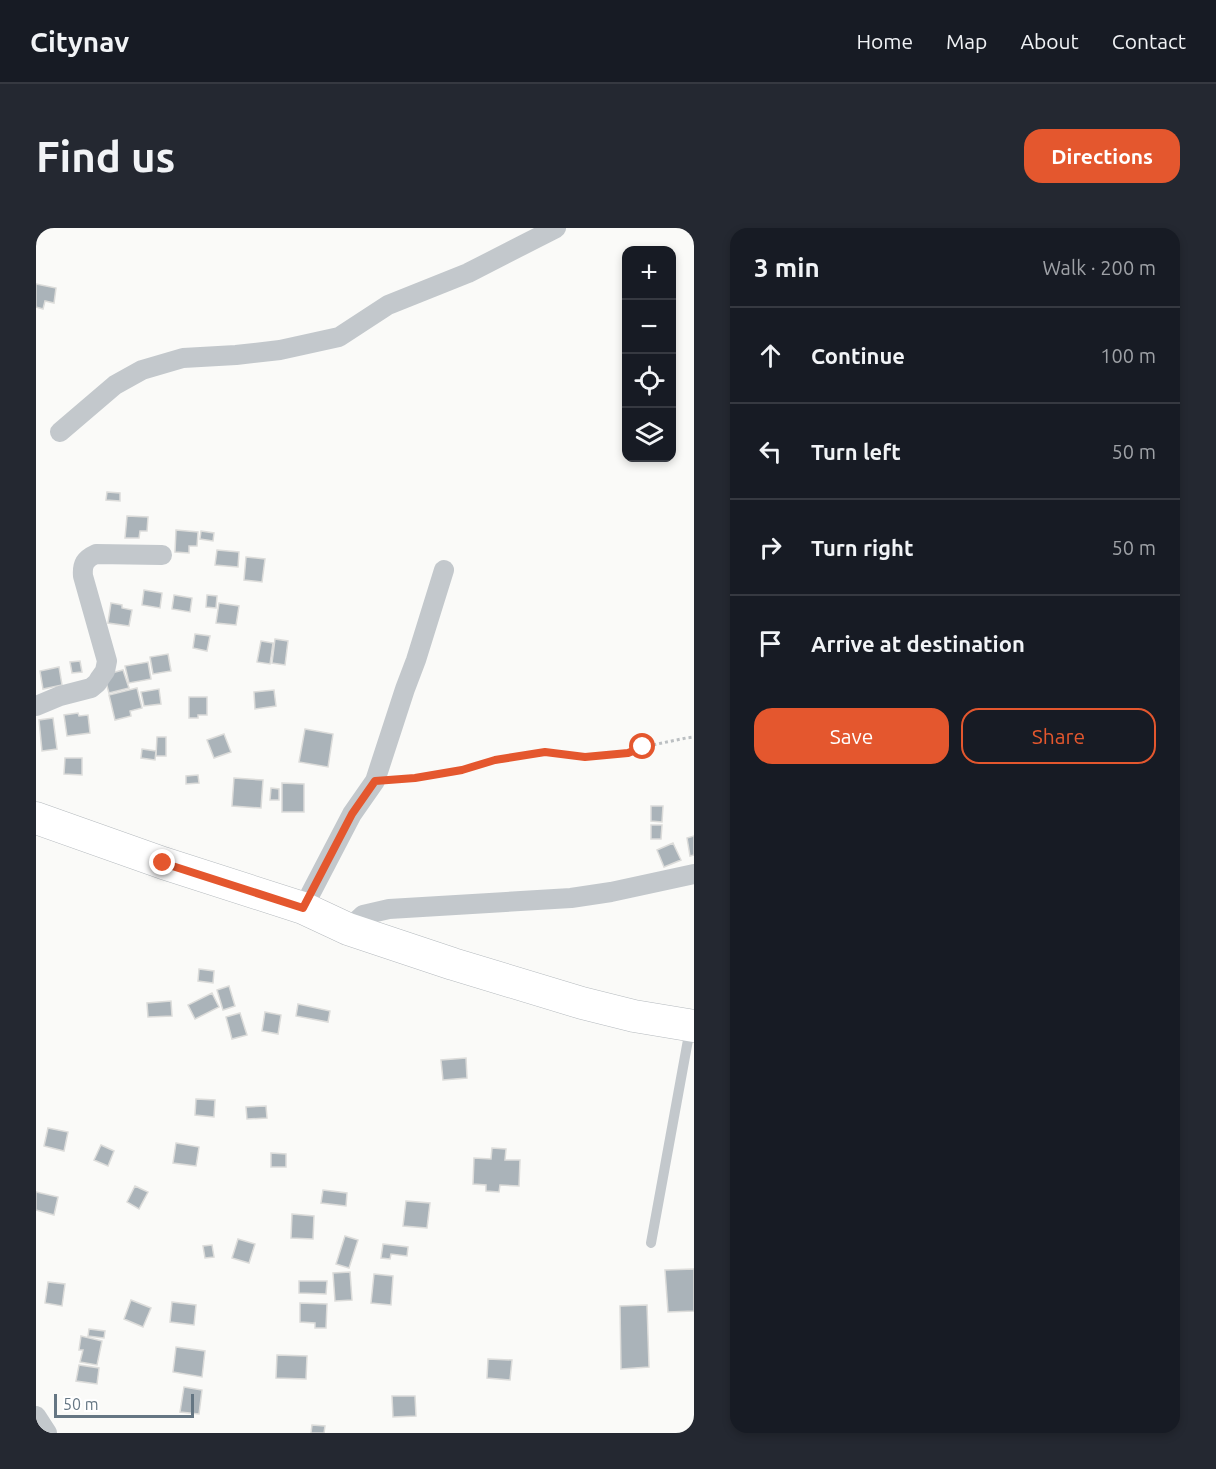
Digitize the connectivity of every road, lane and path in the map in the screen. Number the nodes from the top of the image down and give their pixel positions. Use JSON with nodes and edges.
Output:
{"nodes":[{"id":1,"x":556,"y":228,"type":"edge"},
{"id":2,"x":60,"y":432,"type":"dead end"},
{"id":3,"x":162,"y":555,"type":"dead end"},
{"id":4,"x":444,"y":570,"type":"dead end"},
{"id":5,"x":36,"y":706,"type":"edge"},
{"id":6,"x":694,"y":737,"type":"edge"},
{"id":7,"x":375,"y":781,"type":"junction"},
{"id":8,"x":36,"y":818,"type":"edge"},
{"id":9,"x":694,"y":874,"type":"edge"},
{"id":10,"x":303,"y":908,"type":"junction"},
{"id":11,"x":348,"y":929,"type":"junction"},
{"id":12,"x":692,"y":1026,"type":"edge"},
{"id":13,"x":651,"y":1244,"type":"dead end"},
{"id":14,"x":36,"y":1416,"type":"edge"},
{"id":15,"x":47,"y":1433,"type":"edge"}],
"edges":[{"from":1,"to":2,"type":"street"},
{"from":3,"to":5,"type":"street"},
{"from":4,"to":7,"type":"street"},
{"from":6,"to":7,"type":"path"},
{"from":7,"to":10,"type":"street"},
{"from":8,"to":10,"type":"main road"},
{"from":9,"to":11,"type":"street"},
{"from":10,"to":11,"type":"main road"},
{"from":11,"to":12,"type":"main road"},
{"from":12,"to":13,"type":"lane"},
{"from":14,"to":15,"type":"street"}]}
